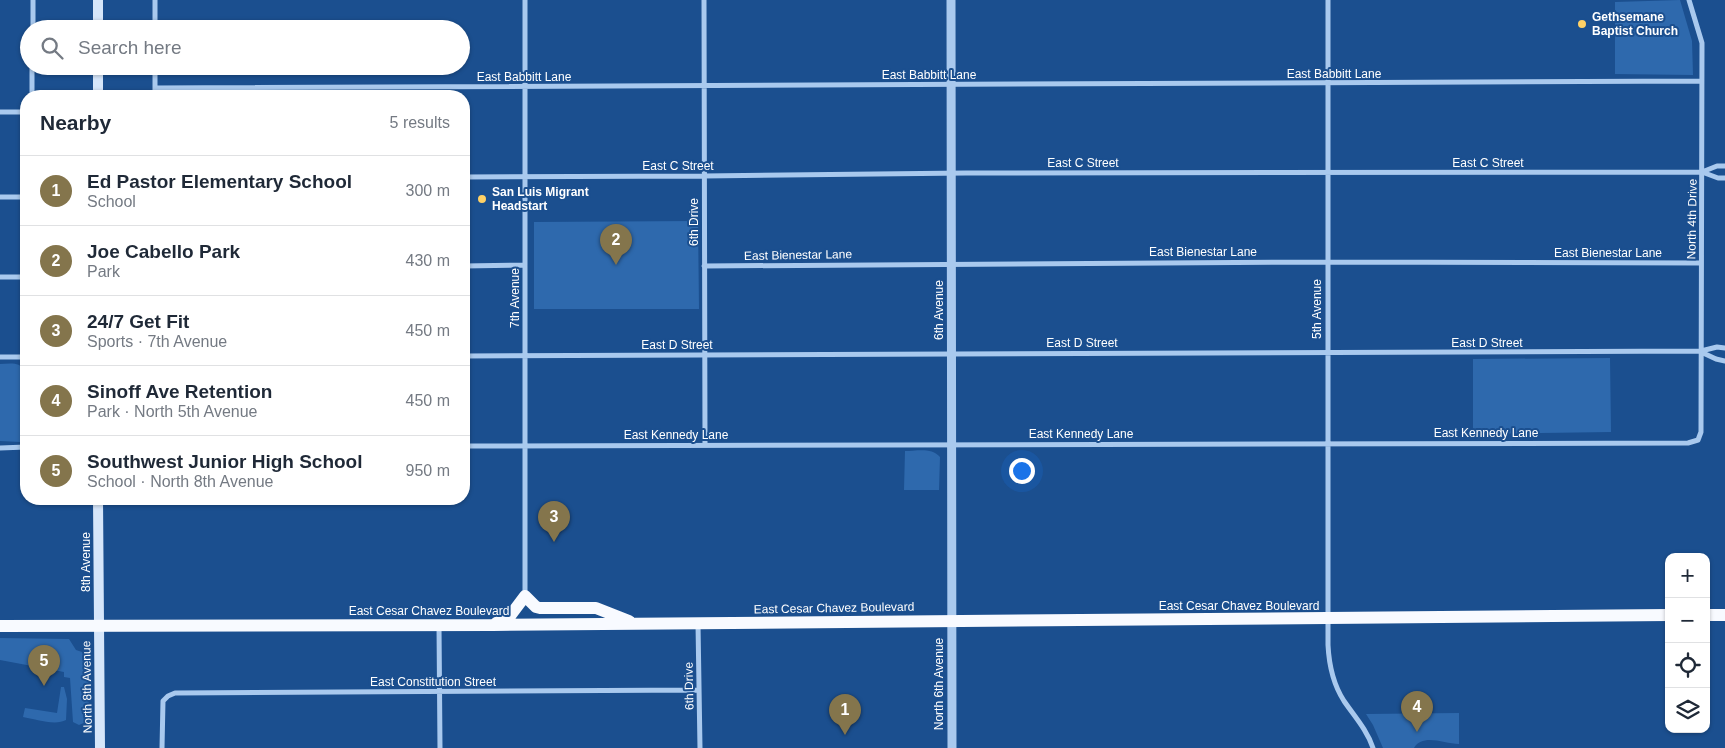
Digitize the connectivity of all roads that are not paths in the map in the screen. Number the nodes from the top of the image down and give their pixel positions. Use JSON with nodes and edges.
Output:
{"nodes":[{"id":1,"x":33,"y":0,"type":"edge"},
{"id":2,"x":98,"y":0,"type":"edge"},
{"id":3,"x":155,"y":0,"type":"edge"},
{"id":4,"x":525,"y":0,"type":"edge"},
{"id":5,"x":704,"y":0,"type":"edge"},
{"id":6,"x":951,"y":0,"type":"edge"},
{"id":7,"x":1328,"y":0,"type":"edge"},
{"id":8,"x":1689,"y":0,"type":"edge"},
{"id":9,"x":33,"y":20,"type":"edge"},
{"id":10,"x":98,"y":20,"type":"edge"},
{"id":11,"x":155,"y":20,"type":"edge"},
{"id":12,"x":32,"y":75,"type":"edge"},
{"id":13,"x":98,"y":75,"type":"edge"},
{"id":14,"x":155,"y":75,"type":"edge"},
{"id":15,"x":1702,"y":82,"type":"junction"},
{"id":16,"x":1327,"y":84,"type":"junction"},
{"id":17,"x":704,"y":85,"type":"junction"},
{"id":18,"x":951,"y":85,"type":"junction"},
{"id":19,"x":525,"y":87,"type":"junction"},
{"id":20,"x":156,"y":88,"type":"joint"},
{"id":21,"x":32,"y":90,"type":"edge"},
{"id":22,"x":98,"y":90,"type":"edge"},
{"id":23,"x":0,"y":112,"type":"edge"},
{"id":24,"x":20,"y":112,"type":"edge"},
{"id":25,"x":1725,"y":166,"type":"edge"},
{"id":26,"x":1702,"y":172,"type":"junction"},
{"id":27,"x":951,"y":173,"type":"junction"},
{"id":28,"x":1327,"y":174,"type":"junction"},
{"id":29,"x":526,"y":176,"type":"junction"},
{"id":30,"x":704,"y":176,"type":"junction"},
{"id":31,"x":470,"y":177,"type":"edge"},
{"id":32,"x":1725,"y":178,"type":"edge"},
{"id":33,"x":0,"y":197,"type":"edge"},
{"id":34,"x":20,"y":197,"type":"edge"},
{"id":35,"x":1328,"y":262,"type":"junction"},
{"id":36,"x":1701,"y":263,"type":"junction"},
{"id":37,"x":951,"y":264,"type":"junction"},
{"id":38,"x":526,"y":265,"type":"junction"},
{"id":39,"x":470,"y":266,"type":"edge"},
{"id":40,"x":704,"y":266,"type":"junction"},
{"id":41,"x":0,"y":277,"type":"edge"},
{"id":42,"x":20,"y":277,"type":"edge"},
{"id":43,"x":1725,"y":348,"type":"edge"},
{"id":44,"x":1701,"y":351,"type":"junction"},
{"id":45,"x":1327,"y":353,"type":"junction"},
{"id":46,"x":951,"y":354,"type":"junction"},
{"id":47,"x":525,"y":355,"type":"junction"},
{"id":48,"x":705,"y":355,"type":"junction"},
{"id":49,"x":470,"y":356,"type":"edge"},
{"id":50,"x":0,"y":357,"type":"edge"},
{"id":51,"x":20,"y":357,"type":"edge"},
{"id":52,"x":1725,"y":361,"type":"edge"},
{"id":53,"x":1698,"y":440,"type":"joint"},
{"id":54,"x":705,"y":444,"type":"junction"},
{"id":55,"x":951,"y":444,"type":"junction"},
{"id":56,"x":1328,"y":444,"type":"junction"},
{"id":57,"x":470,"y":446,"type":"edge"},
{"id":58,"x":525,"y":446,"type":"junction"},
{"id":59,"x":20,"y":447,"type":"edge"},
{"id":60,"x":0,"y":448,"type":"edge"},
{"id":61,"x":98,"y":505,"type":"edge"},
{"id":62,"x":525,"y":596,"type":"junction"},
{"id":63,"x":1665,"y":615,"type":"edge"},
{"id":64,"x":1710,"y":615,"type":"edge"},
{"id":65,"x":1725,"y":615,"type":"edge"},
{"id":66,"x":1328,"y":619,"type":"junction"},
{"id":67,"x":952,"y":621,"type":"junction"},
{"id":68,"x":698,"y":623,"type":"junction"},
{"id":69,"x":636,"y":624,"type":"junction"},
{"id":70,"x":99,"y":625,"type":"junction"},
{"id":71,"x":439,"y":625,"type":"junction"},
{"id":72,"x":493,"y":625,"type":"junction"},
{"id":73,"x":0,"y":626,"type":"edge"},
{"id":74,"x":699,"y":690,"type":"junction"},
{"id":75,"x":440,"y":692,"type":"junction"},
{"id":76,"x":100,"y":748,"type":"edge"},
{"id":77,"x":162,"y":748,"type":"edge"},
{"id":78,"x":440,"y":748,"type":"edge"},
{"id":79,"x":700,"y":748,"type":"edge"},
{"id":80,"x":952,"y":748,"type":"edge"},
{"id":81,"x":1373,"y":748,"type":"edge"}],
"edges":[{"from":1,"to":9,"type":"street"},
{"from":2,"to":10,"type":"main road"},
{"from":3,"to":11,"type":"street"},
{"from":4,"to":19,"type":"street","name":"7th Avenue"},
{"from":5,"to":17,"type":"street","name":"6th Drive"},
{"from":6,"to":18,"type":"street","name":"6th Avenue"},
{"from":7,"to":16,"type":"street","name":"5th Avenue"},
{"from":8,"to":15,"type":"street","name":"North 4th Drive"},
{"from":12,"to":21,"type":"street"},
{"from":13,"to":22,"type":"main road"},
{"from":14,"to":20,"type":"street"},
{"from":15,"to":16,"type":"street","name":"East Babbitt Lane"},
{"from":15,"to":26,"type":"street","name":"North 4th Drive"},
{"from":16,"to":18,"type":"street","name":"East Babbitt Lane"},
{"from":16,"to":28,"type":"street","name":"5th Avenue"},
{"from":17,"to":18,"type":"street","name":"East Babbitt Lane"},
{"from":17,"to":19,"type":"street","name":"East Babbitt Lane"},
{"from":17,"to":30,"type":"street","name":"6th Drive"},
{"from":18,"to":27,"type":"street","name":"6th Avenue"},
{"from":19,"to":20,"type":"street","name":"East Babbitt Lane"},
{"from":19,"to":29,"type":"street","name":"7th Avenue"},
{"from":23,"to":24,"type":"street"},
{"from":25,"to":26,"type":"street","name":"East C Street"},
{"from":26,"to":28,"type":"street","name":"East C Street"},
{"from":26,"to":32,"type":"street","name":"East C Street"},
{"from":26,"to":36,"type":"street","name":"North 4th Drive"},
{"from":27,"to":28,"type":"street","name":"East C Street"},
{"from":27,"to":30,"type":"street","name":"East C Street"},
{"from":27,"to":37,"type":"street","name":"6th Avenue"},
{"from":28,"to":35,"type":"street","name":"5th Avenue"},
{"from":29,"to":30,"type":"street","name":"East C Street"},
{"from":29,"to":31,"type":"street","name":"East C Street"},
{"from":29,"to":38,"type":"street","name":"7th Avenue"},
{"from":30,"to":40,"type":"street","name":"6th Drive"},
{"from":33,"to":34,"type":"street"},
{"from":35,"to":36,"type":"street","name":"East Bienestar Lane"},
{"from":35,"to":37,"type":"street","name":"East Bienestar Lane"},
{"from":35,"to":45,"type":"street","name":"5th Avenue"},
{"from":36,"to":44,"type":"street","name":"North 4th Drive"},
{"from":37,"to":40,"type":"street","name":"East Bienestar Lane"},
{"from":37,"to":46,"type":"street","name":"6th Avenue"},
{"from":38,"to":39,"type":"street"},
{"from":38,"to":47,"type":"street","name":"7th Avenue"},
{"from":40,"to":48,"type":"street","name":"6th Drive"},
{"from":41,"to":42,"type":"street"},
{"from":43,"to":44,"type":"street","name":"East D Street"},
{"from":44,"to":45,"type":"street","name":"East D Street"},
{"from":44,"to":52,"type":"street","name":"East D Street"},
{"from":44,"to":53,"type":"street","name":"North 4th Drive"},
{"from":45,"to":46,"type":"street","name":"East D Street"},
{"from":45,"to":56,"type":"street","name":"5th Avenue"},
{"from":46,"to":48,"type":"street","name":"East D Street"},
{"from":46,"to":55,"type":"street","name":"6th Avenue"},
{"from":47,"to":48,"type":"street","name":"East D Street"},
{"from":47,"to":49,"type":"street","name":"East D Street"},
{"from":47,"to":58,"type":"street","name":"7th Avenue"},
{"from":48,"to":54,"type":"street","name":"6th Drive"},
{"from":50,"to":51,"type":"street"},
{"from":53,"to":56,"type":"street","name":"East Kennedy Lane"},
{"from":54,"to":55,"type":"street","name":"East Kennedy Lane"},
{"from":54,"to":58,"type":"street","name":"East Kennedy Lane"},
{"from":55,"to":56,"type":"street","name":"East Kennedy Lane"},
{"from":55,"to":67,"type":"street","name":"6th Avenue"},
{"from":56,"to":66,"type":"street","name":"5th Avenue"},
{"from":57,"to":58,"type":"street","name":"East Kennedy Lane"},
{"from":58,"to":62,"type":"street","name":"7th Avenue"},
{"from":59,"to":60,"type":"street"},
{"from":61,"to":70,"type":"main road","name":"8th Avenue"},
{"from":62,"to":69,"type":"highway"},
{"from":62,"to":72,"type":"highway"},
{"from":63,"to":66,"type":"highway","name":"East Cesar Chavez Boulevard"},
{"from":64,"to":65,"type":"highway"},
{"from":66,"to":67,"type":"highway","name":"East Cesar Chavez Boulevard"},
{"from":66,"to":81,"type":"street","name":"5th Avenue"},
{"from":67,"to":68,"type":"highway","name":"East Cesar Chavez Boulevard"},
{"from":67,"to":80,"type":"street","name":"North 6th Avenue"},
{"from":68,"to":69,"type":"highway","name":"East Cesar Chavez Boulevard"},
{"from":68,"to":74,"type":"street","name":"6th Drive"},
{"from":69,"to":72,"type":"highway","name":"East Cesar Chavez Boulevard"},
{"from":70,"to":71,"type":"highway","name":"East Cesar Chavez Boulevard"},
{"from":70,"to":73,"type":"highway","name":"East Cesar Chavez Boulevard"},
{"from":70,"to":76,"type":"main road","name":"North 8th Avenue"},
{"from":71,"to":72,"type":"highway","name":"East Cesar Chavez Boulevard"},
{"from":71,"to":75,"type":"street"},
{"from":74,"to":75,"type":"street","name":"East Constitution Street"},
{"from":74,"to":79,"type":"street","name":"6th Drive"},
{"from":75,"to":77,"type":"street","name":"East Constitution Street"},
{"from":75,"to":78,"type":"street"}]}
